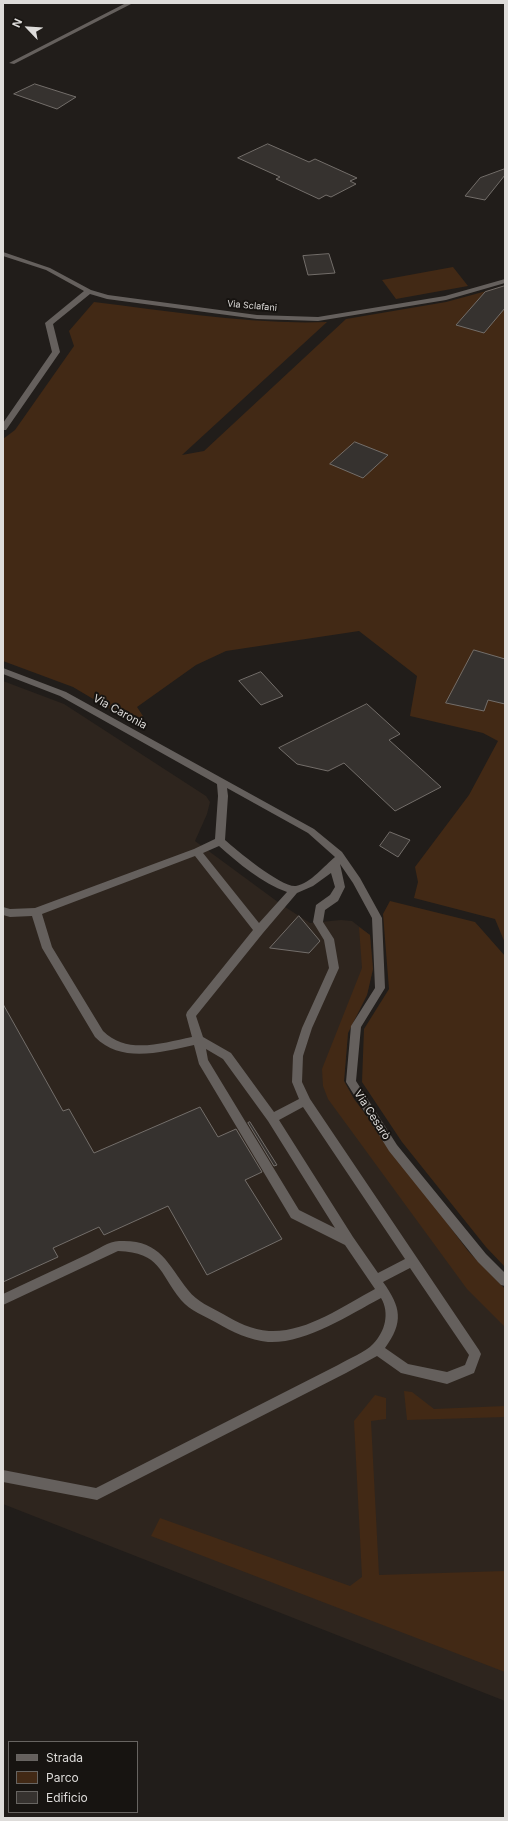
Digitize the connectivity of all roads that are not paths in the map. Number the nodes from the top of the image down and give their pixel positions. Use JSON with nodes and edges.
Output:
{"nodes":[{"id":1,"x":130,"y":3,"type":"edge"},
{"id":2,"x":12,"y":63,"type":"dead end"},
{"id":3,"x":3,"y":254,"type":"edge"},
{"id":4,"x":505,"y":281,"type":"edge"},
{"id":5,"x":89,"y":291,"type":"junction"},
{"id":6,"x":3,"y":428,"type":"edge"},
{"id":7,"x":3,"y":671,"type":"edge"},
{"id":8,"x":221,"y":782,"type":"junction"},
{"id":9,"x":220,"y":841,"type":"junction"},
{"id":10,"x":197,"y":852,"type":"junction"},
{"id":11,"x":336,"y":860,"type":"junction"},
{"id":12,"x":294,"y":890,"type":"junction"},
{"id":13,"x":3,"y":911,"type":"edge"},
{"id":14,"x":36,"y":912,"type":"junction"},
{"id":15,"x":259,"y":930,"type":"junction"},
{"id":16,"x":198,"y":1040,"type":"junction"},
{"id":17,"x":306,"y":1101,"type":"junction"},
{"id":18,"x":272,"y":1118,"type":"junction"},
{"id":19,"x":349,"y":1241,"type":"junction"},
{"id":20,"x":412,"y":1261,"type":"junction"},
{"id":21,"x":375,"y":1280,"type":"junction"},
{"id":22,"x":505,"y":1281,"type":"edge"},
{"id":23,"x":382,"y":1291,"type":"junction"},
{"id":24,"x":3,"y":1300,"type":"edge"},
{"id":25,"x":377,"y":1349,"type":"junction"},
{"id":26,"x":3,"y":1476,"type":"edge"}],
"edges":[{"from":1,"to":2,"type":"street"},
{"from":3,"to":5,"type":"street","name":"Via Sclafani"},
{"from":4,"to":5,"type":"street","name":"Via Sclafani"},
{"from":5,"to":6,"type":"street"},
{"from":7,"to":8,"type":"street","name":"Via Caronia"},
{"from":8,"to":9,"type":"street"},
{"from":8,"to":11,"type":"street","name":"Via Caronia"},
{"from":9,"to":10,"type":"street"},
{"from":9,"to":12,"type":"street"},
{"from":10,"to":14,"type":"street"},
{"from":10,"to":15,"type":"street"},
{"from":11,"to":12,"type":"street"},
{"from":11,"to":17,"type":"street"},
{"from":11,"to":22,"type":"street","name":"Via Cesarò"},
{"from":12,"to":15,"type":"street"},
{"from":13,"to":14,"type":"street"},
{"from":14,"to":16,"type":"street"},
{"from":15,"to":16,"type":"street"},
{"from":16,"to":18,"type":"street"},
{"from":16,"to":19,"type":"street"},
{"from":17,"to":18,"type":"street"},
{"from":17,"to":20,"type":"street"},
{"from":18,"to":19,"type":"street"},
{"from":19,"to":21,"type":"street"},
{"from":20,"to":21,"type":"street"},
{"from":20,"to":25,"type":"street"},
{"from":21,"to":23,"type":"street"},
{"from":23,"to":24,"type":"street"},
{"from":23,"to":25,"type":"street"},
{"from":25,"to":26,"type":"street"}]}
